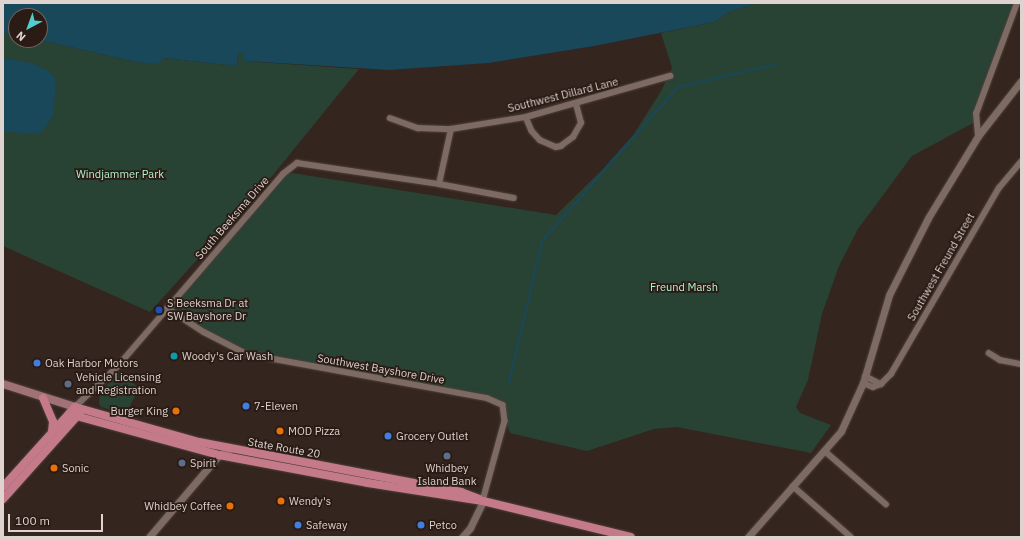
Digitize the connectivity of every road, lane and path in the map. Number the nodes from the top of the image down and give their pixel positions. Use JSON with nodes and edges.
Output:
{"nodes":[{"id":1,"x":1017,"y":3,"type":"edge"},
{"id":2,"x":670,"y":76,"type":"dead end"},
{"id":3,"x":1021,"y":81,"type":"edge"},
{"id":4,"x":576,"y":104,"type":"junction"},
{"id":5,"x":526,"y":116,"type":"junction"},
{"id":6,"x":390,"y":118,"type":"dead end"},
{"id":7,"x":451,"y":129,"type":"junction"},
{"id":8,"x":978,"y":136,"type":"junction"},
{"id":9,"x":1021,"y":162,"type":"edge"},
{"id":10,"x":439,"y":184,"type":"junction"},
{"id":11,"x":514,"y":198,"type":"dead end"},
{"id":12,"x":167,"y":308,"type":"junction"},
{"id":13,"x":989,"y":353,"type":"dead end"},
{"id":14,"x":1021,"y":364,"type":"edge"},
{"id":15,"x":864,"y":380,"type":"junction"},
{"id":16,"x":3,"y":384,"type":"edge"},
{"id":17,"x":43,"y":398,"type":"junction"},
{"id":18,"x":60,"y":404,"type":"junction"},
{"id":19,"x":79,"y":408,"type":"junction"},
{"id":20,"x":73,"y":415,"type":"junction"},
{"id":21,"x":52,"y":432,"type":"junction"},
{"id":22,"x":230,"y":449,"type":"junction"},
{"id":23,"x":825,"y":451,"type":"junction"},
{"id":24,"x":219,"y":455,"type":"junction"},
{"id":25,"x":792,"y":486,"type":"junction"},
{"id":26,"x":3,"y":487,"type":"edge"},
{"id":27,"x":3,"y":499,"type":"edge"},
{"id":28,"x":483,"y":501,"type":"junction"},
{"id":29,"x":886,"y":504,"type":"dead end"},
{"id":30,"x":149,"y":537,"type":"edge"},
{"id":31,"x":462,"y":537,"type":"edge"},
{"id":32,"x":631,"y":537,"type":"edge"},
{"id":33,"x":748,"y":537,"type":"edge"},
{"id":34,"x":851,"y":537,"type":"edge"}],
"edges":[{"from":1,"to":8,"type":"street"},
{"from":2,"to":4,"type":"street","name":"Southwest Dillard Lane"},
{"from":3,"to":8,"type":"street"},
{"from":4,"to":5,"type":"street","name":"Southwest Dillard Lane"},
{"from":4,"to":5,"type":"street"},
{"from":5,"to":7,"type":"street","name":"Southwest Dillard Lane"},
{"from":6,"to":7,"type":"street","name":"Southwest Dillard Lane"},
{"from":7,"to":10,"type":"street"},
{"from":8,"to":15,"type":"street"},
{"from":9,"to":15,"type":"street","name":"Southwest Freund Street"},
{"from":10,"to":11,"type":"street","name":"South Beeksma Drive"},
{"from":10,"to":12,"type":"street","name":"South Beeksma Drive"},
{"from":12,"to":19,"type":"street","name":"South Beeksma Drive"},
{"from":12,"to":28,"type":"street","name":"Southwest Bayshore Drive"},
{"from":13,"to":14,"type":"street"},
{"from":15,"to":23,"type":"street"},
{"from":16,"to":17,"type":"main road"},
{"from":17,"to":18,"type":"main road"},
{"from":17,"to":21,"type":"main road"},
{"from":18,"to":19,"type":"main road"},
{"from":18,"to":20,"type":"main road"},
{"from":19,"to":20,"type":"main road"},
{"from":19,"to":22,"type":"main road","name":"State Route 20"},
{"from":20,"to":21,"type":"main road"},
{"from":20,"to":24,"type":"main road","name":"State Route 20"},
{"from":20,"to":27,"type":"main road"},
{"from":21,"to":26,"type":"main road"},
{"from":22,"to":24,"type":"street"},
{"from":22,"to":28,"type":"main road","name":"State Route 20"},
{"from":23,"to":25,"type":"street"},
{"from":23,"to":29,"type":"street"},
{"from":24,"to":28,"type":"main road","name":"State Route 20"},
{"from":24,"to":30,"type":"street"},
{"from":25,"to":33,"type":"street"},
{"from":25,"to":34,"type":"street"},
{"from":28,"to":31,"type":"street"},
{"from":28,"to":32,"type":"main road","name":"State Route 20"}]}
